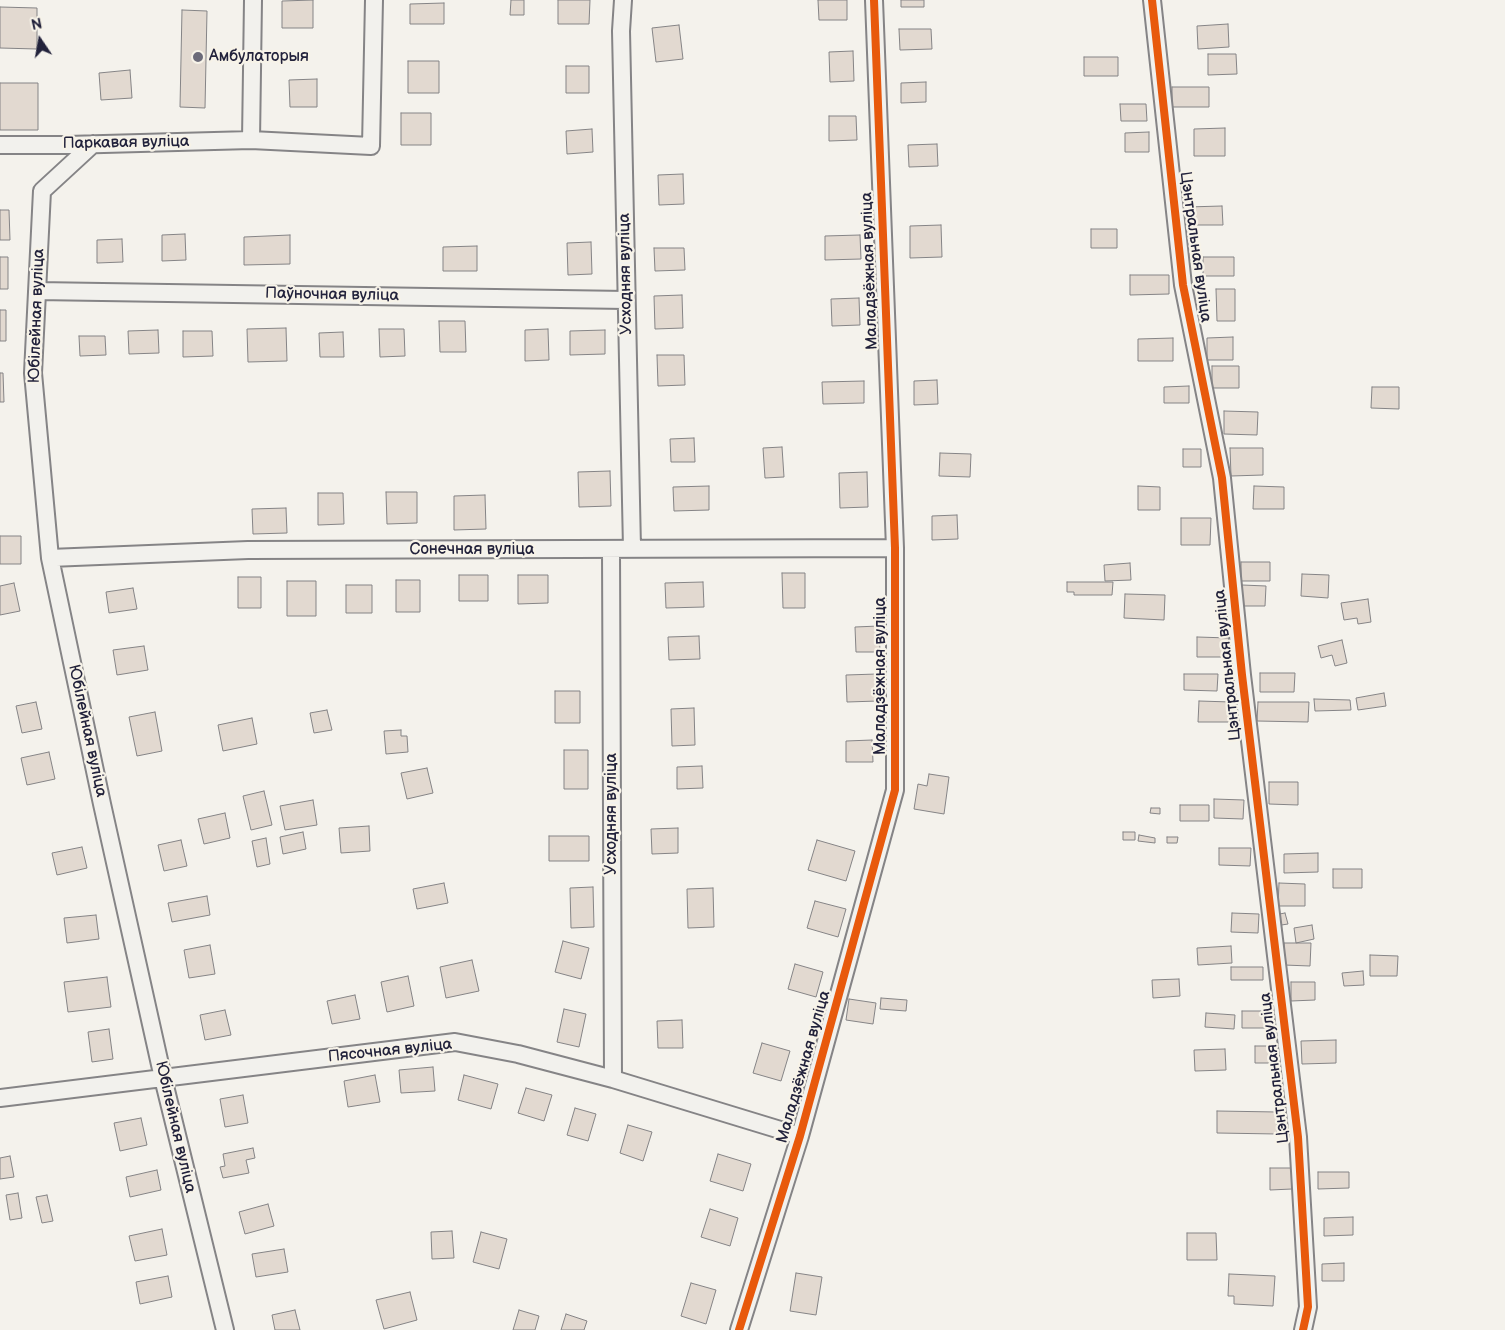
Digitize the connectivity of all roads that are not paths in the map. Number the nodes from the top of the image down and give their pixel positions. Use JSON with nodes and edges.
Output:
{"nodes":[{"id":1,"x":252,"y":0,"type":"edge"},
{"id":2,"x":374,"y":0,"type":"edge"},
{"id":3,"x":623,"y":0,"type":"edge"},
{"id":4,"x":874,"y":0,"type":"edge"},
{"id":5,"x":1152,"y":0,"type":"edge"},
{"id":6,"x":252,"y":140,"type":"junction"},
{"id":7,"x":93,"y":144,"type":"junction"},
{"id":8,"x":0,"y":145,"type":"edge"},
{"id":9,"x":37,"y":291,"type":"junction"},
{"id":10,"x":626,"y":300,"type":"junction"},
{"id":11,"x":632,"y":548,"type":"junction"},
{"id":12,"x":895,"y":548,"type":"junction"},
{"id":13,"x":611,"y":550,"type":"junction"},
{"id":14,"x":50,"y":558,"type":"junction"},
{"id":15,"x":163,"y":1078,"type":"junction"},
{"id":16,"x":613,"y":1079,"type":"junction"},
{"id":17,"x":0,"y":1098,"type":"edge"},
{"id":18,"x":800,"y":1136,"type":"junction"},
{"id":19,"x":225,"y":1330,"type":"edge"},
{"id":20,"x":739,"y":1330,"type":"edge"},
{"id":21,"x":1303,"y":1330,"type":"edge"}],
"edges":[{"from":1,"to":6,"type":"street"},
{"from":2,"to":6,"type":"street","name":"Паркавая вуліца"},
{"from":3,"to":10,"type":"street","name":"Усходняя вуліца"},
{"from":4,"to":12,"type":"street","name":"Маладзёжная вуліца"},
{"from":5,"to":21,"type":"street","name":"Цэнтральная вуліца"},
{"from":6,"to":7,"type":"street","name":"Паркавая вуліца"},
{"from":7,"to":8,"type":"street","name":"Паркавая вуліца"},
{"from":7,"to":9,"type":"street","name":"Юбілейная вуліца"},
{"from":9,"to":10,"type":"street","name":"Паўночная вуліца"},
{"from":9,"to":14,"type":"street","name":"Юбілейная вуліца"},
{"from":10,"to":11,"type":"street","name":"Усходняя вуліца"},
{"from":11,"to":12,"type":"street","name":"Сонечная вуліца"},
{"from":11,"to":13,"type":"street","name":"Сонечная вуліца"},
{"from":12,"to":18,"type":"street","name":"Маладзёжная вуліца"},
{"from":13,"to":14,"type":"street","name":"Сонечная вуліца"},
{"from":13,"to":16,"type":"street","name":"Усходняя вуліца"},
{"from":14,"to":15,"type":"street","name":"Юбілейная вуліца"},
{"from":15,"to":16,"type":"street","name":"Пясочная вуліца"},
{"from":15,"to":17,"type":"street","name":"Пясочная вуліца"},
{"from":15,"to":19,"type":"street","name":"Юбілейная вуліца"},
{"from":16,"to":18,"type":"street","name":"Пясочная вуліца"},
{"from":18,"to":20,"type":"street","name":"Маладзёжная вуліца"}]}
